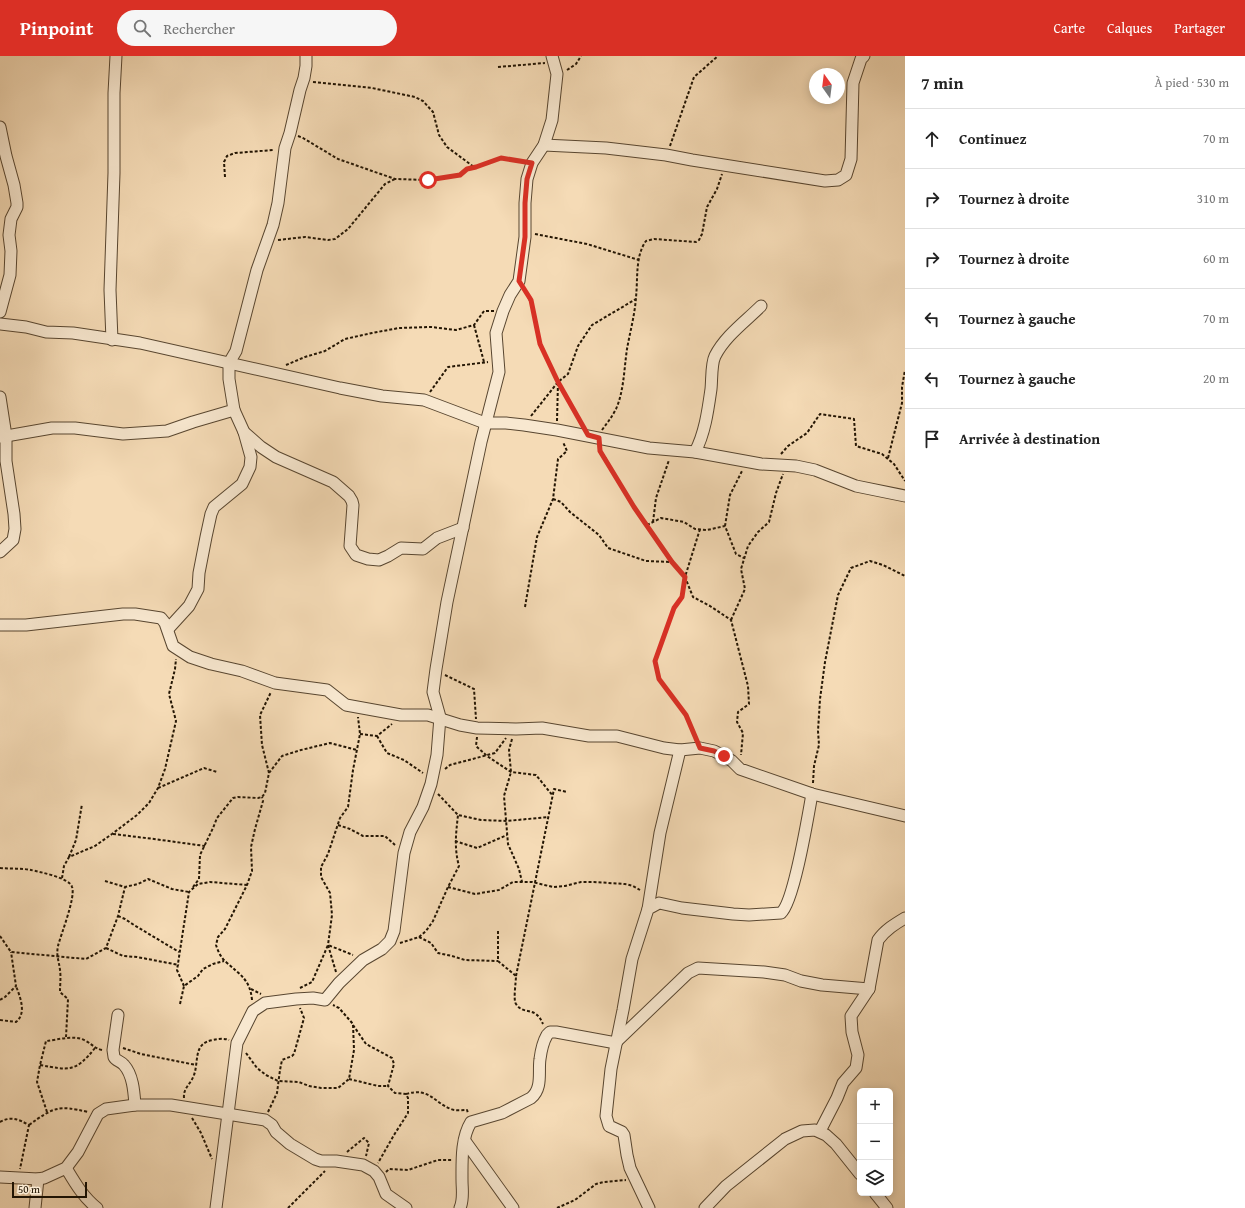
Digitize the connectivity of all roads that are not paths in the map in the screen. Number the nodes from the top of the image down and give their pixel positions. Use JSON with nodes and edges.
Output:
{"nodes":[{"id":1,"x":116,"y":56,"type":"edge"},
{"id":2,"x":306,"y":56,"type":"edge"},
{"id":3,"x":864,"y":56,"type":"edge"},
{"id":4,"x":553,"y":59,"type":"edge"},
{"id":5,"x":0,"y":127,"type":"edge"},
{"id":6,"x":544,"y":145,"type":"junction"},
{"id":7,"x":761,"y":306,"type":"dead end"},
{"id":8,"x":0,"y":312,"type":"edge"},
{"id":9,"x":0,"y":324,"type":"edge"},
{"id":10,"x":112,"y":340,"type":"junction"},
{"id":11,"x":229,"y":363,"type":"junction"},
{"id":12,"x":0,"y":397,"type":"edge"},
{"id":13,"x":234,"y":410,"type":"junction"},
{"id":14,"x":485,"y":423,"type":"junction"},
{"id":15,"x":244,"y":432,"type":"junction"},
{"id":16,"x":3,"y":437,"type":"edge"},
{"id":17,"x":695,"y":452,"type":"junction"},
{"id":18,"x":905,"y":496,"type":"edge"},
{"id":19,"x":463,"y":528,"type":"junction"},
{"id":20,"x":0,"y":552,"type":"edge"},
{"id":21,"x":0,"y":625,"type":"edge"},
{"id":22,"x":168,"y":629,"type":"junction"},
{"id":23,"x":440,"y":717,"type":"junction"},
{"id":24,"x":680,"y":750,"type":"junction"},
{"id":25,"x":812,"y":794,"type":"junction"},
{"id":26,"x":905,"y":816,"type":"edge"},
{"id":27,"x":648,"y":909,"type":"junction"},
{"id":28,"x":905,"y":918,"type":"edge"},
{"id":29,"x":869,"y":989,"type":"junction"},
{"id":30,"x":118,"y":1015,"type":"dead end"},
{"id":31,"x":616,"y":1043,"type":"junction"},
{"id":32,"x":135,"y":1105,"type":"junction"},
{"id":33,"x":228,"y":1114,"type":"junction"},
{"id":34,"x":820,"y":1131,"type":"junction"},
{"id":35,"x":465,"y":1141,"type":"junction"},
{"id":36,"x":66,"y":1168,"type":"junction"},
{"id":37,"x":857,"y":1170,"type":"edge"},
{"id":38,"x":0,"y":1177,"type":"edge"},
{"id":39,"x":38,"y":1180,"type":"junction"},
{"id":40,"x":877,"y":1196,"type":"edge"},
{"id":41,"x":214,"y":1207,"type":"edge"},
{"id":42,"x":35,"y":1208,"type":"edge"},
{"id":43,"x":97,"y":1208,"type":"edge"},
{"id":44,"x":406,"y":1208,"type":"edge"},
{"id":45,"x":460,"y":1208,"type":"edge"},
{"id":46,"x":513,"y":1208,"type":"edge"},
{"id":47,"x":649,"y":1208,"type":"edge"},
{"id":48,"x":705,"y":1208,"type":"edge"},
{"id":49,"x":887,"y":1208,"type":"edge"}],
"edges":[{"from":1,"to":10,"type":"street"},
{"from":2,"to":11,"type":"street"},
{"from":3,"to":6,"type":"street"},
{"from":4,"to":6,"type":"street"},
{"from":5,"to":8,"type":"street"},
{"from":6,"to":14,"type":"street"},
{"from":7,"to":17,"type":"street"},
{"from":9,"to":10,"type":"street"},
{"from":10,"to":11,"type":"street"},
{"from":11,"to":13,"type":"street"},
{"from":11,"to":14,"type":"street"},
{"from":12,"to":16,"type":"street"},
{"from":13,"to":15,"type":"street"},
{"from":13,"to":16,"type":"street"},
{"from":14,"to":17,"type":"street"},
{"from":14,"to":19,"type":"street"},
{"from":15,"to":19,"type":"street"},
{"from":15,"to":22,"type":"street"},
{"from":16,"to":20,"type":"street"},
{"from":17,"to":18,"type":"street"},
{"from":19,"to":23,"type":"street"},
{"from":21,"to":22,"type":"street"},
{"from":22,"to":23,"type":"street"},
{"from":23,"to":24,"type":"street"},
{"from":23,"to":33,"type":"street"},
{"from":24,"to":25,"type":"street"},
{"from":24,"to":27,"type":"street"},
{"from":25,"to":26,"type":"street"},
{"from":25,"to":27,"type":"street"},
{"from":27,"to":31,"type":"street"},
{"from":28,"to":29,"type":"street"},
{"from":29,"to":31,"type":"street"},
{"from":29,"to":34,"type":"street"},
{"from":30,"to":32,"type":"street"},
{"from":31,"to":35,"type":"street"},
{"from":31,"to":47,"type":"street"},
{"from":32,"to":33,"type":"street"},
{"from":32,"to":36,"type":"street"},
{"from":33,"to":41,"type":"street"},
{"from":33,"to":44,"type":"street"},
{"from":34,"to":37,"type":"street"},
{"from":34,"to":48,"type":"street"},
{"from":35,"to":45,"type":"street"},
{"from":35,"to":46,"type":"street"},
{"from":36,"to":39,"type":"street"},
{"from":36,"to":43,"type":"street"},
{"from":38,"to":39,"type":"street"},
{"from":39,"to":42,"type":"street"},
{"from":40,"to":49,"type":"street"}]}
